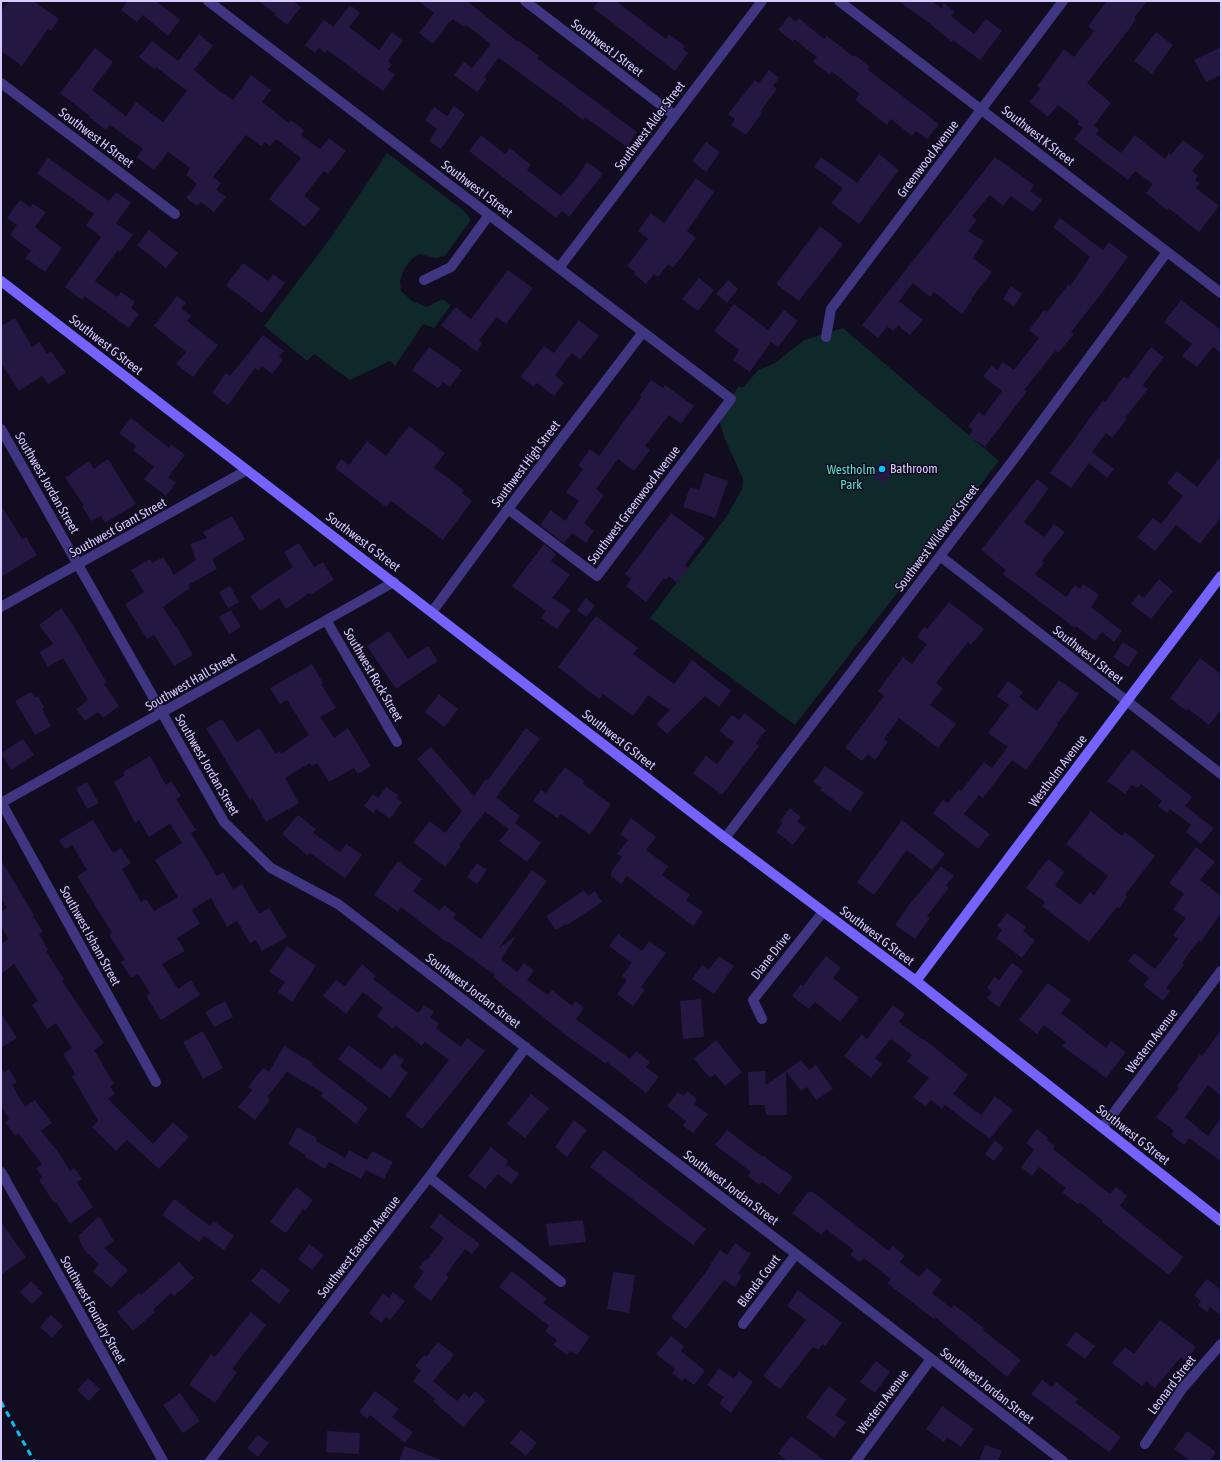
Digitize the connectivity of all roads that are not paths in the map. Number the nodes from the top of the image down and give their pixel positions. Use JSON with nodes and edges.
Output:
{"nodes":[{"id":1,"x":524,"y":1,"type":"edge"},
{"id":2,"x":762,"y":1,"type":"edge"},
{"id":3,"x":839,"y":1,"type":"edge"},
{"id":4,"x":1063,"y":1,"type":"edge"},
{"id":5,"x":210,"y":2,"type":"edge"},
{"id":6,"x":1,"y":83,"type":"edge"},
{"id":7,"x":982,"y":109,"type":"junction"},
{"id":8,"x":674,"y":115,"type":"junction"},
{"id":9,"x":175,"y":214,"type":"dead end"},
{"id":10,"x":489,"y":215,"type":"junction"},
{"id":11,"x":1167,"y":252,"type":"junction"},
{"id":12,"x":559,"y":268,"type":"junction"},
{"id":13,"x":424,"y":280,"type":"dead end"},
{"id":14,"x":1,"y":281,"type":"edge"},
{"id":15,"x":1221,"y":292,"type":"edge"},
{"id":16,"x":643,"y":332,"type":"junction"},
{"id":17,"x":826,"y":337,"type":"dead end"},
{"id":18,"x":731,"y":399,"type":"joint"},
{"id":19,"x":1,"y":429,"type":"edge"},
{"id":20,"x":247,"y":470,"type":"junction"},
{"id":21,"x":508,"y":509,"type":"junction"},
{"id":22,"x":940,"y":556,"type":"junction"},
{"id":23,"x":79,"y":564,"type":"junction"},
{"id":24,"x":1221,"y":576,"type":"edge"},
{"id":25,"x":394,"y":582,"type":"junction"},
{"id":26,"x":1,"y":608,"type":"edge"},
{"id":27,"x":432,"y":612,"type":"junction"},
{"id":28,"x":326,"y":620,"type":"junction"},
{"id":29,"x":1127,"y":702,"type":"junction"},
{"id":30,"x":162,"y":713,"type":"junction"},
{"id":31,"x":397,"y":742,"type":"dead end"},
{"id":32,"x":1221,"y":774,"type":"edge"},
{"id":33,"x":1,"y":803,"type":"edge"},
{"id":34,"x":725,"y":838,"type":"junction"},
{"id":35,"x":823,"y":912,"type":"junction"},
{"id":36,"x":1221,"y":971,"type":"edge"},
{"id":37,"x":916,"y":981,"type":"junction"},
{"id":38,"x":762,"y":1020,"type":"dead end"},
{"id":39,"x":526,"y":1047,"type":"junction"},
{"id":40,"x":156,"y":1082,"type":"dead end"},
{"id":41,"x":1103,"y":1127,"type":"junction"},
{"id":42,"x":1,"y":1172,"type":"edge"},
{"id":43,"x":429,"y":1177,"type":"junction"},
{"id":44,"x":1221,"y":1220,"type":"edge"},
{"id":45,"x":796,"y":1254,"type":"junction"},
{"id":46,"x":561,"y":1282,"type":"dead end"},
{"id":47,"x":743,"y":1324,"type":"dead end"},
{"id":48,"x":1221,"y":1344,"type":"edge"},
{"id":49,"x":931,"y":1359,"type":"junction"},
{"id":50,"x":1145,"y":1444,"type":"dead end"},
{"id":51,"x":163,"y":1461,"type":"edge"},
{"id":52,"x":210,"y":1461,"type":"edge"},
{"id":53,"x":856,"y":1461,"type":"edge"},
{"id":54,"x":1063,"y":1461,"type":"edge"}],
"edges":[{"from":1,"to":8,"type":"street","name":"Southwest J Street"},
{"from":2,"to":8,"type":"street","name":"Southwest Alder Street"},
{"from":3,"to":7,"type":"street","name":"Southwest K Street"},
{"from":4,"to":7,"type":"street","name":"Greenwood Avenue"},
{"from":5,"to":10,"type":"street","name":"Southwest I Street"},
{"from":6,"to":9,"type":"street","name":"Southwest H Street"},
{"from":7,"to":11,"type":"street","name":"Southwest K Street"},
{"from":7,"to":17,"type":"street","name":"Greenwood Avenue"},
{"from":8,"to":12,"type":"street","name":"Southwest Alder Street"},
{"from":10,"to":12,"type":"street","name":"Southwest I Street"},
{"from":10,"to":13,"type":"street"},
{"from":11,"to":15,"type":"street","name":"Southwest K Street"},
{"from":11,"to":22,"type":"street","name":"Southwest Wildwood Street"},
{"from":12,"to":16,"type":"street","name":"Southwest I Street"},
{"from":14,"to":20,"type":"main road","name":"Southwest G Street"},
{"from":16,"to":18,"type":"street","name":"Southwest I Street"},
{"from":16,"to":21,"type":"street","name":"Southwest High Street"},
{"from":18,"to":21,"type":"street","name":"Southwest Greenwood Avenue"},
{"from":19,"to":23,"type":"street","name":"Southwest Jordan Street"},
{"from":20,"to":23,"type":"street","name":"Southwest Grant Street"},
{"from":20,"to":25,"type":"main road","name":"Southwest G Street"},
{"from":21,"to":27,"type":"street","name":"Southwest High Street"},
{"from":22,"to":29,"type":"street","name":"Southwest I Street"},
{"from":22,"to":34,"type":"street","name":"Southwest Wildwood Street"},
{"from":23,"to":26,"type":"street","name":"Southwest Grant Street"},
{"from":23,"to":30,"type":"street","name":"Southwest Jordan Street"},
{"from":24,"to":29,"type":"main road","name":"Westholm Avenue"},
{"from":25,"to":27,"type":"main road","name":"Southwest G Street"},
{"from":25,"to":28,"type":"street","name":"Southwest Hall Street"},
{"from":27,"to":34,"type":"main road","name":"Southwest G Street"},
{"from":28,"to":30,"type":"street","name":"Southwest Hall Street"},
{"from":28,"to":31,"type":"street","name":"Southwest Rock Street"},
{"from":29,"to":32,"type":"street","name":"Southwest I Street"},
{"from":29,"to":37,"type":"main road","name":"Westholm Avenue"},
{"from":30,"to":33,"type":"street","name":"Southwest Hall Street"},
{"from":30,"to":39,"type":"street","name":"Southwest Jordan Street"},
{"from":33,"to":40,"type":"street","name":"Southwest Isham Street"},
{"from":34,"to":35,"type":"main road","name":"Southwest G Street"},
{"from":35,"to":37,"type":"main road","name":"Southwest G Street"},
{"from":35,"to":38,"type":"street","name":"Diane Drive"},
{"from":36,"to":41,"type":"street","name":"Western Avenue"},
{"from":37,"to":41,"type":"main road","name":"Southwest G Street"},
{"from":39,"to":43,"type":"street","name":"Southwest Eastern Avenue"},
{"from":39,"to":45,"type":"street","name":"Southwest Jordan Street"},
{"from":41,"to":44,"type":"main road","name":"Southwest G Street"},
{"from":42,"to":51,"type":"street","name":"Southwest Foundry Street"},
{"from":43,"to":46,"type":"street"},
{"from":43,"to":52,"type":"street","name":"Southwest Eastern Avenue"},
{"from":45,"to":47,"type":"street","name":"Blenda Court"},
{"from":45,"to":49,"type":"street","name":"Southwest Jordan Street"},
{"from":48,"to":50,"type":"street","name":"Leonard Street"},
{"from":49,"to":53,"type":"street","name":"Western Avenue"},
{"from":49,"to":54,"type":"street","name":"Southwest Jordan Street"}]}
